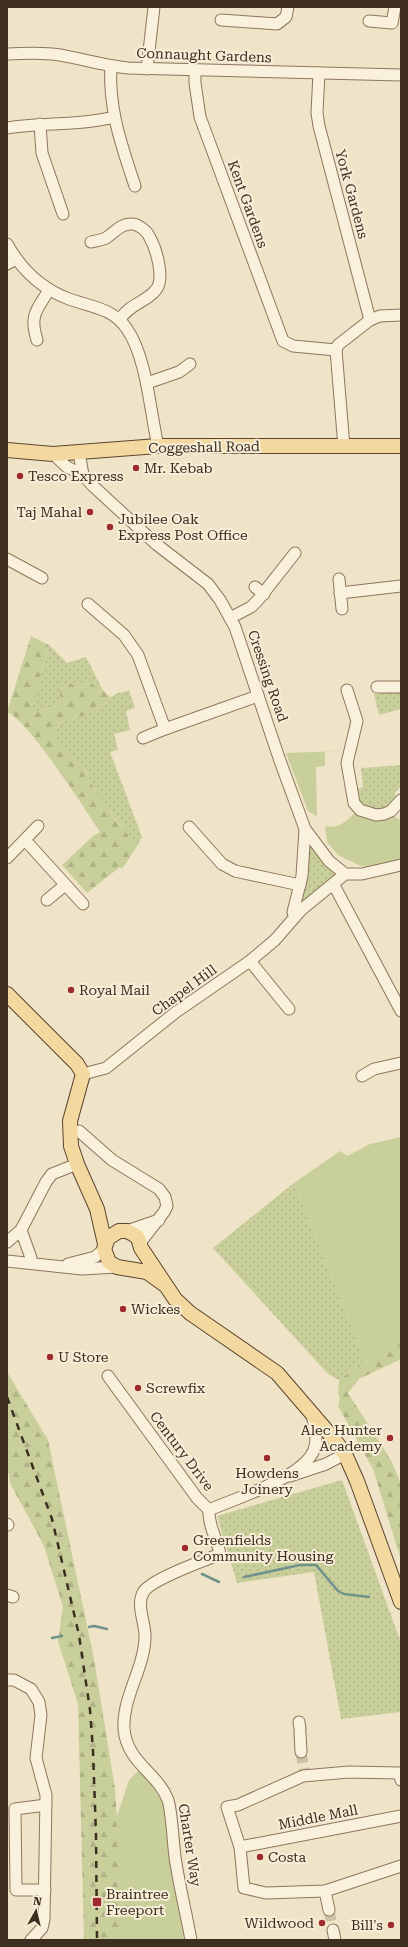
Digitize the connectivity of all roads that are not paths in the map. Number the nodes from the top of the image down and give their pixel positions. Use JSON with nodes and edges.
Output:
{"nodes":[{"id":1,"x":154,"y":7,"type":"edge"},
{"id":2,"x":288,"y":7,"type":"edge"},
{"id":3,"x":395,"y":7,"type":"edge"},
{"id":4,"x":221,"y":20,"type":"dead end"},
{"id":5,"x":369,"y":21,"type":"dead end"},
{"id":6,"x":7,"y":54,"type":"edge"},
{"id":7,"x":111,"y":66,"type":"junction"},
{"id":8,"x":147,"y":69,"type":"junction"},
{"id":9,"x":195,"y":70,"type":"junction"},
{"id":10,"x":319,"y":73,"type":"junction"},
{"id":11,"x":401,"y":75,"type":"edge"},
{"id":12,"x":114,"y":117,"type":"junction"},
{"id":13,"x":40,"y":124,"type":"junction"},
{"id":14,"x":7,"y":128,"type":"edge"},
{"id":15,"x":135,"y":186,"type":"dead end"},
{"id":16,"x":63,"y":214,"type":"dead end"},
{"id":17,"x":91,"y":242,"type":"dead end"},
{"id":18,"x":7,"y":244,"type":"edge"},
{"id":19,"x":11,"y":262,"type":"edge"},
{"id":20,"x":49,"y":290,"type":"junction"},
{"id":21,"x":401,"y":316,"type":"edge"},
{"id":22,"x":120,"y":319,"type":"junction"},
{"id":23,"x":370,"y":320,"type":"junction"},
{"id":24,"x":37,"y":340,"type":"dead end"},
{"id":25,"x":336,"y":350,"type":"junction"},
{"id":26,"x":190,"y":364,"type":"dead end"},
{"id":27,"x":147,"y":383,"type":"junction"},
{"id":28,"x":158,"y":446,"type":"junction"},
{"id":29,"x":401,"y":446,"type":"edge"},
{"id":30,"x":344,"y":447,"type":"junction"},
{"id":31,"x":7,"y":450,"type":"edge"},
{"id":32,"x":79,"y":453,"type":"junction"},
{"id":33,"x":53,"y":454,"type":"junction"},
{"id":34,"x":83,"y":475,"type":"junction"},
{"id":35,"x":294,"y":553,"type":"dead end"},
{"id":36,"x":7,"y":560,"type":"edge"},
{"id":37,"x":42,"y":578,"type":"dead end"},
{"id":38,"x":339,"y":579,"type":"dead end"},
{"id":39,"x":401,"y":586,"type":"edge"},
{"id":40,"x":340,"y":593,"type":"junction"},
{"id":41,"x":88,"y":604,"type":"dead end"},
{"id":42,"x":342,"y":609,"type":"dead end"},
{"id":43,"x":230,"y":618,"type":"junction"},
{"id":44,"x":377,"y":687,"type":"dead end"},
{"id":45,"x":401,"y":687,"type":"edge"},
{"id":46,"x":347,"y":690,"type":"dead end"},
{"id":47,"x":258,"y":696,"type":"junction"},
{"id":48,"x":165,"y":729,"type":"junction"},
{"id":49,"x":143,"y":738,"type":"dead end"},
{"id":50,"x":401,"y":800,"type":"edge"},
{"id":51,"x":38,"y":826,"type":"dead end"},
{"id":52,"x":189,"y":827,"type":"dead end"},
{"id":53,"x":305,"y":829,"type":"junction"},
{"id":54,"x":25,"y":840,"type":"junction"},
{"id":55,"x":7,"y":858,"type":"edge"},
{"id":56,"x":401,"y":865,"type":"edge"},
{"id":57,"x":345,"y":874,"type":"junction"},
{"id":58,"x":65,"y":885,"type":"junction"},
{"id":59,"x":300,"y":885,"type":"junction"},
{"id":60,"x":332,"y":886,"type":"junction"},
{"id":61,"x":47,"y":900,"type":"dead end"},
{"id":62,"x":83,"y":904,"type":"dead end"},
{"id":63,"x":295,"y":917,"type":"junction"},
{"id":64,"x":250,"y":961,"type":"junction"},
{"id":65,"x":7,"y":994,"type":"edge"},
{"id":66,"x":289,"y":1009,"type":"dead end"},
{"id":67,"x":401,"y":1011,"type":"edge"},
{"id":68,"x":401,"y":1063,"type":"edge"},
{"id":69,"x":83,"y":1074,"type":"junction"},
{"id":70,"x":362,"y":1076,"type":"dead end"},
{"id":71,"x":79,"y":1132,"type":"dead end"},
{"id":72,"x":76,"y":1164,"type":"junction"},
{"id":73,"x":97,"y":1209,"type":"junction"},
{"id":74,"x":159,"y":1220,"type":"junction"},
{"id":75,"x":22,"y":1230,"type":"junction"},
{"id":76,"x":123,"y":1231,"type":"junction"},
{"id":77,"x":7,"y":1242,"type":"edge"},
{"id":78,"x":141,"y":1246,"type":"junction"},
{"id":79,"x":105,"y":1247,"type":"junction"},
{"id":80,"x":31,"y":1258,"type":"dead end"},
{"id":81,"x":7,"y":1261,"type":"edge"},
{"id":82,"x":60,"y":1266,"type":"junction"},
{"id":83,"x":122,"y":1267,"type":"junction"},
{"id":84,"x":165,"y":1285,"type":"junction"},
{"id":85,"x":108,"y":1376,"type":"dead end"},
{"id":86,"x":311,"y":1412,"type":"junction"},
{"id":87,"x":344,"y":1454,"type":"junction"},
{"id":88,"x":288,"y":1477,"type":"junction"},
{"id":89,"x":209,"y":1510,"type":"junction"},
{"id":90,"x":401,"y":1602,"type":"edge"},
{"id":91,"x":7,"y":1680,"type":"edge"},
{"id":92,"x":300,"y":1728,"type":"dead end"},
{"id":93,"x":301,"y":1752,"type":"tunnel mouth"},
{"id":94,"x":401,"y":1780,"type":"edge"},
{"id":95,"x":46,"y":1805,"type":"junction"},
{"id":96,"x":401,"y":1816,"type":"edge"},
{"id":97,"x":240,"y":1847,"type":"junction"},
{"id":98,"x":401,"y":1866,"type":"edge"},
{"id":99,"x":45,"y":1890,"type":"junction"},
{"id":100,"x":325,"y":1891,"type":"junction"},
{"id":101,"x":329,"y":1910,"type":"tunnel mouth"},
{"id":102,"x":31,"y":1940,"type":"edge"},
{"id":103,"x":191,"y":1940,"type":"edge"}],
"edges":[{"from":1,"to":8,"type":"street"},
{"from":2,"to":4,"type":"street"},
{"from":3,"to":5,"type":"street"},
{"from":6,"to":7,"type":"street","name":"Connaught Gardens"},
{"from":7,"to":8,"type":"street","name":"Connaught Gardens"},
{"from":7,"to":12,"type":"street"},
{"from":8,"to":9,"type":"street","name":"Connaught Gardens"},
{"from":9,"to":10,"type":"street","name":"Connaught Gardens"},
{"from":9,"to":25,"type":"street","name":"Kent Gardens"},
{"from":10,"to":11,"type":"street","name":"Connaught Gardens"},
{"from":10,"to":23,"type":"street","name":"York Gardens"},
{"from":12,"to":13,"type":"street"},
{"from":12,"to":15,"type":"street"},
{"from":13,"to":14,"type":"street"},
{"from":13,"to":16,"type":"street"},
{"from":17,"to":22,"type":"street"},
{"from":18,"to":19,"type":"street"},
{"from":19,"to":20,"type":"street"},
{"from":20,"to":22,"type":"street"},
{"from":20,"to":24,"type":"street"},
{"from":21,"to":23,"type":"street"},
{"from":22,"to":27,"type":"street"},
{"from":23,"to":25,"type":"street"},
{"from":25,"to":30,"type":"street"},
{"from":26,"to":27,"type":"street"},
{"from":27,"to":28,"type":"street"},
{"from":28,"to":30,"type":"main road","name":"Coggeshall Road"},
{"from":28,"to":32,"type":"main road","name":"Coggeshall Road"},
{"from":29,"to":30,"type":"main road","name":"Coggeshall Road"},
{"from":31,"to":33,"type":"main road","name":"Coggeshall Road"},
{"from":32,"to":33,"type":"main road","name":"Coggeshall Road"},
{"from":32,"to":34,"type":"street"},
{"from":33,"to":34,"type":"street","name":"Cressing Road"},
{"from":34,"to":43,"type":"street","name":"Cressing Road"},
{"from":35,"to":43,"type":"street"},
{"from":36,"to":37,"type":"street"},
{"from":38,"to":40,"type":"street"},
{"from":39,"to":40,"type":"street"},
{"from":40,"to":42,"type":"street"},
{"from":41,"to":48,"type":"street"},
{"from":43,"to":47,"type":"street","name":"Cressing Road"},
{"from":44,"to":45,"type":"street"},
{"from":46,"to":50,"type":"street"},
{"from":47,"to":48,"type":"street"},
{"from":47,"to":53,"type":"street","name":"Cressing Road"},
{"from":48,"to":49,"type":"street"},
{"from":51,"to":54,"type":"street"},
{"from":52,"to":59,"type":"street"},
{"from":53,"to":57,"type":"street","name":"Cressing Road"},
{"from":53,"to":59,"type":"street"},
{"from":54,"to":55,"type":"street"},
{"from":54,"to":58,"type":"street"},
{"from":56,"to":57,"type":"street"},
{"from":57,"to":60,"type":"street","name":"Chapel Hill"},
{"from":58,"to":61,"type":"street"},
{"from":58,"to":62,"type":"street"},
{"from":59,"to":63,"type":"street"},
{"from":60,"to":63,"type":"street","name":"Chapel Hill"},
{"from":60,"to":67,"type":"street"},
{"from":63,"to":64,"type":"street","name":"Chapel Hill"},
{"from":64,"to":66,"type":"street"},
{"from":64,"to":69,"type":"street","name":"Chapel Hill"},
{"from":65,"to":69,"type":"main road"},
{"from":68,"to":70,"type":"street"},
{"from":69,"to":72,"type":"main road"},
{"from":71,"to":74,"type":"street"},
{"from":72,"to":73,"type":"main road"},
{"from":72,"to":75,"type":"street"},
{"from":73,"to":76,"type":"main road"},
{"from":73,"to":79,"type":"main road"},
{"from":74,"to":76,"type":"street"},
{"from":74,"to":78,"type":"street"},
{"from":75,"to":77,"type":"street"},
{"from":75,"to":80,"type":"street"},
{"from":76,"to":78,"type":"main road"},
{"from":76,"to":79,"type":"main road"},
{"from":78,"to":83,"type":"main road"},
{"from":78,"to":84,"type":"main road"},
{"from":79,"to":82,"type":"street"},
{"from":79,"to":83,"type":"main road"},
{"from":81,"to":82,"type":"street"},
{"from":82,"to":83,"type":"street"},
{"from":83,"to":84,"type":"main road"},
{"from":84,"to":86,"type":"main road"},
{"from":85,"to":89,"type":"street","name":"Century Drive"},
{"from":86,"to":87,"type":"main road"},
{"from":86,"to":88,"type":"street","name":"Century Drive"},
{"from":87,"to":88,"type":"street"},
{"from":87,"to":90,"type":"main road"},
{"from":88,"to":89,"type":"street","name":"Century Drive"},
{"from":89,"to":103,"type":"street","name":"Charter Way"},
{"from":91,"to":95,"type":"street"},
{"from":92,"to":93,"type":"street"},
{"from":94,"to":97,"type":"street"},
{"from":95,"to":99,"type":"street"},
{"from":95,"to":99,"type":"street"},
{"from":96,"to":97,"type":"street","name":"Middle Mall"},
{"from":97,"to":100,"type":"street"},
{"from":98,"to":100,"type":"street"},
{"from":99,"to":102,"type":"street"},
{"from":100,"to":101,"type":"street"}]}
